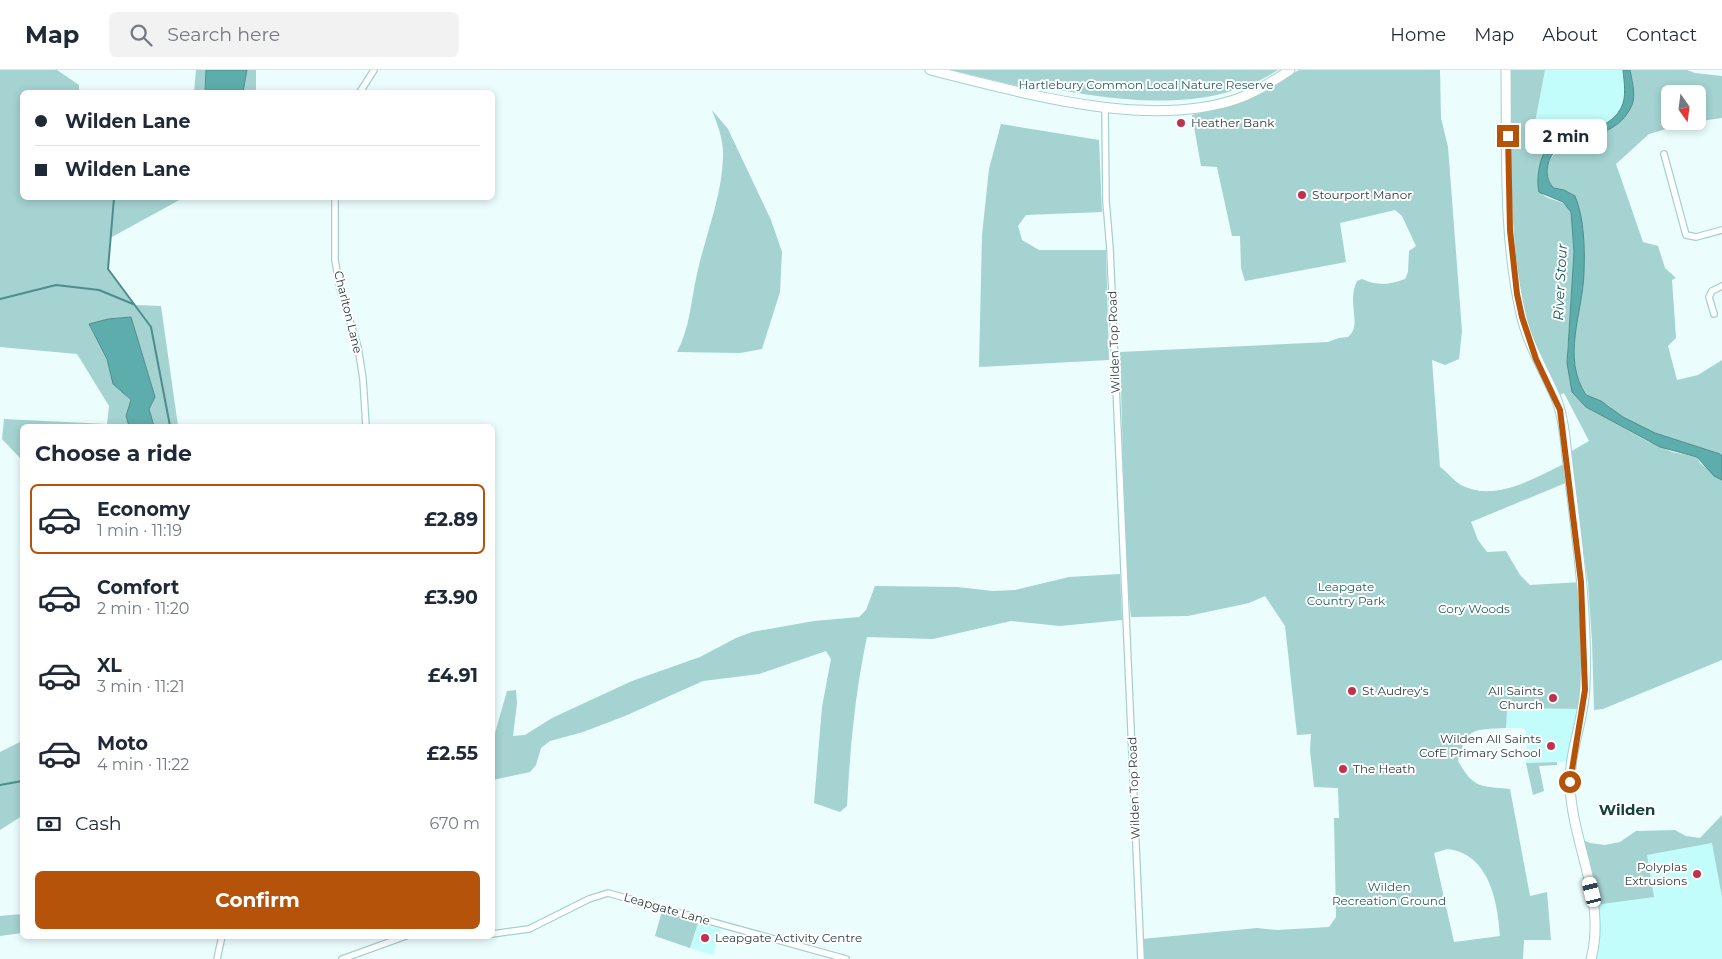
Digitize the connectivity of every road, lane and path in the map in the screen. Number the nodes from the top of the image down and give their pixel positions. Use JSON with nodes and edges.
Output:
{"nodes":[{"id":1,"x":374,"y":70,"type":"edge"},
{"id":2,"x":930,"y":70,"type":"edge"},
{"id":3,"x":1290,"y":70,"type":"edge"},
{"id":4,"x":1506,"y":70,"type":"edge"},
{"id":5,"x":361,"y":90,"type":"edge"},
{"id":6,"x":1105,"y":106,"type":"junction"},
{"id":7,"x":1664,"y":154,"type":"dead end"},
{"id":8,"x":1676,"y":164,"type":"dead end"},
{"id":9,"x":1668,"y":166,"type":"junction"},
{"id":10,"x":335,"y":200,"type":"edge"},
{"id":11,"x":1722,"y":230,"type":"edge"},
{"id":12,"x":1722,"y":286,"type":"edge"},
{"id":13,"x":1714,"y":314,"type":"dead end"},
{"id":14,"x":366,"y":424,"type":"edge"},
{"id":15,"x":495,"y":934,"type":"edge"},
{"id":16,"x":221,"y":939,"type":"edge"},
{"id":17,"x":398,"y":939,"type":"edge"},
{"id":18,"x":217,"y":959,"type":"edge"},
{"id":19,"x":342,"y":959,"type":"edge"},
{"id":20,"x":846,"y":959,"type":"edge"},
{"id":21,"x":1141,"y":959,"type":"edge"},
{"id":22,"x":1591,"y":959,"type":"edge"}],
"edges":[{"from":1,"to":5,"type":"street"},
{"from":2,"to":6,"type":"street"},
{"from":3,"to":6,"type":"street"},
{"from":4,"to":22,"type":"street"},
{"from":6,"to":21,"type":"street","name":"Wilden Top Road"},
{"from":7,"to":9,"type":"street"},
{"from":8,"to":9,"type":"street"},
{"from":9,"to":11,"type":"street"},
{"from":10,"to":14,"type":"street","name":"Charlton Lane"},
{"from":12,"to":13,"type":"street"},
{"from":15,"to":20,"type":"street","name":"Leapgate Lane"},
{"from":16,"to":18,"type":"street"},
{"from":17,"to":19,"type":"street"}]}
